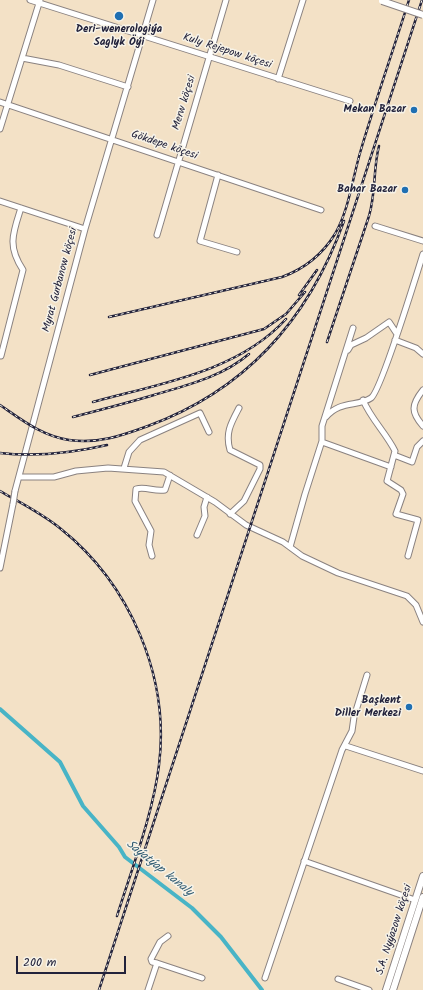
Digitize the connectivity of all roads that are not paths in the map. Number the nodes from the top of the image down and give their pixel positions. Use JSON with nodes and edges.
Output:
{"nodes":[{"id":1,"x":30,"y":0,"type":"edge"},
{"id":2,"x":154,"y":0,"type":"edge"},
{"id":3,"x":226,"y":0,"type":"edge"},
{"id":4,"x":302,"y":0,"type":"edge"},
{"id":5,"x":380,"y":0,"type":"edge"},
{"id":6,"x":40,"y":2,"type":"edge"},
{"id":7,"x":423,"y":15,"type":"edge"},
{"id":8,"x":143,"y":36,"type":"junction"},
{"id":9,"x":209,"y":56,"type":"junction"},
{"id":10,"x":22,"y":58,"type":"junction"},
{"id":11,"x":278,"y":79,"type":"junction"},
{"id":12,"x":128,"y":87,"type":"junction"},
{"id":13,"x":350,"y":101,"type":"dead end"},
{"id":14,"x":0,"y":102,"type":"edge"},
{"id":15,"x":8,"y":105,"type":"junction"},
{"id":16,"x":0,"y":129,"type":"edge"},
{"id":17,"x":112,"y":139,"type":"junction"},
{"id":18,"x":178,"y":162,"type":"junction"},
{"id":19,"x":218,"y":175,"type":"junction"},
{"id":20,"x":0,"y":201,"type":"edge"},
{"id":21,"x":21,"y":208,"type":"junction"},
{"id":22,"x":321,"y":210,"type":"dead end"},
{"id":23,"x":375,"y":226,"type":"dead end"},
{"id":24,"x":85,"y":230,"type":"junction"},
{"id":25,"x":157,"y":235,"type":"dead end"},
{"id":26,"x":423,"y":241,"type":"edge"},
{"id":27,"x":237,"y":252,"type":"dead end"},
{"id":28,"x":423,"y":254,"type":"edge"},
{"id":29,"x":353,"y":328,"type":"dead end"},
{"id":30,"x":397,"y":334,"type":"junction"},
{"id":31,"x":395,"y":340,"type":"junction"},
{"id":32,"x":345,"y":353,"type":"junction"},
{"id":33,"x":423,"y":354,"type":"edge"},
{"id":34,"x":1,"y":356,"type":"dead end"},
{"id":35,"x":423,"y":390,"type":"edge"},
{"id":36,"x":363,"y":400,"type":"junction"},
{"id":37,"x":239,"y":408,"type":"dead end"},
{"id":38,"x":325,"y":419,"type":"junction"},
{"id":39,"x":423,"y":426,"type":"edge"},
{"id":40,"x":209,"y":432,"type":"dead end"},
{"id":41,"x":423,"y":441,"type":"edge"},
{"id":42,"x":322,"y":442,"type":"junction"},
{"id":43,"x":394,"y":455,"type":"junction"},
{"id":44,"x":391,"y":467,"type":"junction"},
{"id":45,"x":124,"y":468,"type":"junction"},
{"id":46,"x":170,"y":475,"type":"junction"},
{"id":47,"x":19,"y":477,"type":"junction"},
{"id":48,"x":207,"y":497,"type":"junction"},
{"id":49,"x":230,"y":514,"type":"junction"},
{"id":50,"x":197,"y":535,"type":"dead end"},
{"id":51,"x":290,"y":547,"type":"junction"},
{"id":52,"x":152,"y":556,"type":"dead end"},
{"id":53,"x":408,"y":556,"type":"dead end"},
{"id":54,"x":0,"y":568,"type":"edge"},
{"id":55,"x":423,"y":622,"type":"edge"},
{"id":56,"x":367,"y":675,"type":"dead end"},
{"id":57,"x":346,"y":746,"type":"junction"},
{"id":58,"x":423,"y":771,"type":"edge"},
{"id":59,"x":304,"y":862,"type":"junction"},
{"id":60,"x":423,"y":876,"type":"edge"},
{"id":61,"x":421,"y":900,"type":"edge"},
{"id":62,"x":168,"y":936,"type":"dead end"},
{"id":63,"x":157,"y":963,"type":"junction"},
{"id":64,"x":202,"y":978,"type":"dead end"},
{"id":65,"x":265,"y":978,"type":"dead end"},
{"id":66,"x":338,"y":979,"type":"dead end"},
{"id":67,"x":148,"y":990,"type":"edge"},
{"id":68,"x":369,"y":990,"type":"edge"},
{"id":69,"x":386,"y":990,"type":"edge"},
{"id":70,"x":393,"y":990,"type":"edge"}],
"edges":[{"from":1,"to":6,"type":"street","name":"Kuly Rejepow köçesi"},
{"from":2,"to":8,"type":"street","name":"Myrat Gurbanow köçesi"},
{"from":3,"to":9,"type":"street","name":"Merw köçesi"},
{"from":4,"to":11,"type":"street"},
{"from":5,"to":7,"type":"main road","bridge":true},
{"from":6,"to":8,"type":"street","name":"Kuly Rejepow köçesi"},
{"from":6,"to":10,"type":"street"},
{"from":8,"to":9,"type":"street","name":"Kuly Rejepow köçesi"},
{"from":8,"to":12,"type":"street","name":"Myrat Gurbanow köçesi"},
{"from":9,"to":11,"type":"street","name":"Kuly Rejepow köçesi"},
{"from":9,"to":18,"type":"street","name":"Merw köçesi"},
{"from":10,"to":12,"type":"street"},
{"from":10,"to":15,"type":"street"},
{"from":11,"to":13,"type":"street","name":"Kuly Rejepow köçesi"},
{"from":12,"to":17,"type":"street","name":"Myrat Gurbanow köçesi"},
{"from":14,"to":15,"type":"street","name":"Gökdepe köçesi"},
{"from":15,"to":16,"type":"street"},
{"from":15,"to":17,"type":"street","name":"Gökdepe köçesi"},
{"from":17,"to":18,"type":"street","name":"Gökdepe köçesi"},
{"from":17,"to":24,"type":"street","name":"Myrat Gurbanow köçesi"},
{"from":18,"to":19,"type":"street","name":"Gökdepe köçesi"},
{"from":18,"to":25,"type":"street","name":"Merw köçesi"},
{"from":19,"to":22,"type":"street","name":"Gökdepe köçesi"},
{"from":19,"to":27,"type":"street"},
{"from":20,"to":21,"type":"street"},
{"from":21,"to":24,"type":"street"},
{"from":21,"to":34,"type":"street"},
{"from":23,"to":26,"type":"street"},
{"from":24,"to":47,"type":"street","name":"Myrat Gurbanow köçesi"},
{"from":28,"to":30,"type":"street"},
{"from":29,"to":32,"type":"street"},
{"from":30,"to":31,"type":"street"},
{"from":30,"to":32,"type":"street"},
{"from":31,"to":33,"type":"street"},
{"from":31,"to":36,"type":"street"},
{"from":32,"to":38,"type":"street"},
{"from":35,"to":39,"type":"street"},
{"from":36,"to":38,"type":"street"},
{"from":36,"to":43,"type":"street"},
{"from":37,"to":49,"type":"street"},
{"from":38,"to":42,"type":"street"},
{"from":40,"to":45,"type":"street"},
{"from":41,"to":43,"type":"street"},
{"from":42,"to":44,"type":"street"},
{"from":42,"to":51,"type":"street"},
{"from":43,"to":44,"type":"street"},
{"from":44,"to":53,"type":"street"},
{"from":45,"to":46,"type":"street"},
{"from":45,"to":47,"type":"street"},
{"from":46,"to":48,"type":"street"},
{"from":46,"to":52,"type":"street"},
{"from":47,"to":54,"type":"street","name":"Myrat Gurbanow köçesi","bridge":true},
{"from":48,"to":49,"type":"street"},
{"from":48,"to":50,"type":"street"},
{"from":49,"to":51,"type":"street"},
{"from":51,"to":55,"type":"street"},
{"from":56,"to":57,"type":"street"},
{"from":57,"to":58,"type":"street"},
{"from":57,"to":59,"type":"street"},
{"from":59,"to":61,"type":"street"},
{"from":59,"to":65,"type":"street"},
{"from":60,"to":61,"type":"main road","name":"S.A. Nyýazow köçesi"},
{"from":61,"to":69,"type":"main road","name":"S.A. Nyýazow köçesi"},
{"from":61,"to":70,"type":"main road","name":"S.A. Nyýazow köçesi"},
{"from":62,"to":63,"type":"street"},
{"from":63,"to":64,"type":"street"},
{"from":63,"to":67,"type":"street"},
{"from":66,"to":68,"type":"street"}]}
